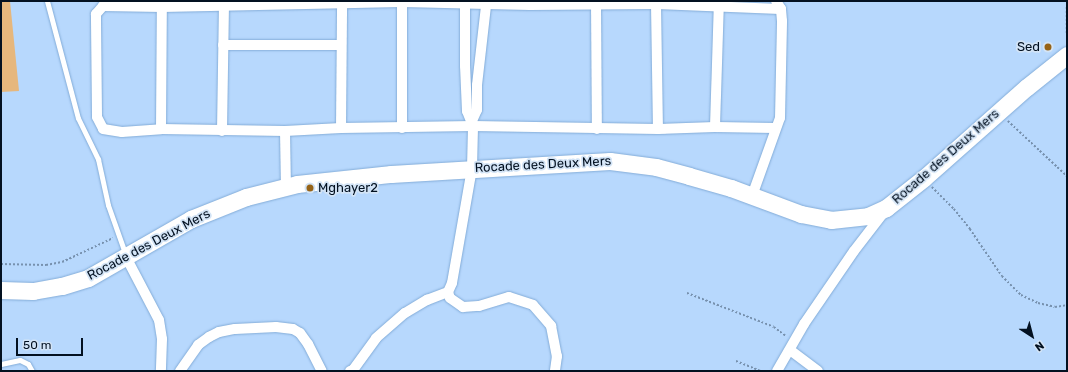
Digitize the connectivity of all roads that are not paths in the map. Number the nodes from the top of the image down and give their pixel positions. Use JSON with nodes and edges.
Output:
{"nodes":[{"id":1,"x":47,"y":1,"type":"edge"},
{"id":2,"x":402,"y":2,"type":"edge"},
{"id":3,"x":223,"y":3,"type":"edge"},
{"id":4,"x":283,"y":3,"type":"edge"},
{"id":5,"x":342,"y":3,"type":"edge"},
{"id":6,"x":465,"y":3,"type":"edge"},
{"id":7,"x":530,"y":3,"type":"edge"},
{"id":8,"x":658,"y":3,"type":"edge"},
{"id":9,"x":162,"y":4,"type":"edge"},
{"id":10,"x":596,"y":4,"type":"edge"},
{"id":11,"x":718,"y":4,"type":"edge"},
{"id":12,"x":778,"y":5,"type":"edge"},
{"id":13,"x":486,"y":6,"type":"junction"},
{"id":14,"x":223,"y":45,"type":"junction"},
{"id":15,"x":341,"y":45,"type":"junction"},
{"id":16,"x":1067,"y":56,"type":"edge"},
{"id":17,"x":472,"y":123,"type":"junction"},
{"id":18,"x":715,"y":127,"type":"junction"},
{"id":19,"x":341,"y":128,"type":"junction"},
{"id":20,"x":402,"y":128,"type":"junction"},
{"id":21,"x":775,"y":128,"type":"junction"},
{"id":22,"x":161,"y":129,"type":"junction"},
{"id":23,"x":597,"y":129,"type":"junction"},
{"id":24,"x":658,"y":130,"type":"junction"},
{"id":25,"x":222,"y":131,"type":"junction"},
{"id":26,"x":285,"y":131,"type":"junction"},
{"id":27,"x":472,"y":168,"type":"junction"},
{"id":28,"x":286,"y":186,"type":"junction"},
{"id":29,"x":752,"y":196,"type":"junction"},
{"id":30,"x":886,"y":208,"type":"junction"},
{"id":31,"x":126,"y":258,"type":"junction"},
{"id":32,"x":1,"y":290,"type":"edge"},
{"id":33,"x":448,"y":292,"type":"junction"},
{"id":34,"x":790,"y":350,"type":"junction"},
{"id":35,"x":1,"y":364,"type":"edge"},
{"id":36,"x":32,"y":371,"type":"edge"},
{"id":37,"x":162,"y":371,"type":"edge"},
{"id":38,"x":180,"y":371,"type":"edge"},
{"id":39,"x":322,"y":371,"type":"edge"},
{"id":40,"x":353,"y":371,"type":"edge"},
{"id":41,"x":555,"y":371,"type":"edge"},
{"id":42,"x":777,"y":371,"type":"edge"},
{"id":43,"x":818,"y":371,"type":"edge"}],
"edges":[{"from":1,"to":31,"type":"lane"},
{"from":2,"to":5,"type":"street"},
{"from":2,"to":6,"type":"street"},
{"from":2,"to":20,"type":"street"},
{"from":3,"to":4,"type":"street"},
{"from":3,"to":9,"type":"street"},
{"from":3,"to":14,"type":"street"},
{"from":4,"to":5,"type":"street"},
{"from":5,"to":15,"type":"street"},
{"from":6,"to":13,"type":"street"},
{"from":6,"to":17,"type":"street"},
{"from":7,"to":10,"type":"street"},
{"from":7,"to":13,"type":"street"},
{"from":8,"to":10,"type":"street"},
{"from":8,"to":11,"type":"street"},
{"from":8,"to":24,"type":"street"},
{"from":9,"to":22,"type":"street"},
{"from":9,"to":22,"type":"street"},
{"from":10,"to":23,"type":"street"},
{"from":11,"to":12,"type":"street"},
{"from":11,"to":18,"type":"street"},
{"from":12,"to":21,"type":"street"},
{"from":13,"to":17,"type":"street"},
{"from":14,"to":15,"type":"street"},
{"from":14,"to":25,"type":"street"},
{"from":15,"to":19,"type":"street"},
{"from":16,"to":30,"type":"highway","name":"Rocade des Deux Mers"},
{"from":17,"to":20,"type":"street"},
{"from":17,"to":23,"type":"street"},
{"from":17,"to":27,"type":"street"},
{"from":18,"to":21,"type":"street"},
{"from":18,"to":24,"type":"street"},
{"from":19,"to":20,"type":"street"},
{"from":19,"to":26,"type":"street"},
{"from":21,"to":29,"type":"street"},
{"from":22,"to":25,"type":"street"},
{"from":23,"to":24,"type":"street"},
{"from":25,"to":26,"type":"street"},
{"from":26,"to":28,"type":"street"},
{"from":27,"to":28,"type":"highway","name":"Rocade des Deux Mers"},
{"from":27,"to":29,"type":"highway","name":"Rocade des Deux Mers"},
{"from":27,"to":33,"type":"street"},
{"from":28,"to":31,"type":"highway","name":"Rocade des Deux Mers"},
{"from":29,"to":30,"type":"highway","name":"Rocade des Deux Mers"},
{"from":30,"to":34,"type":"street"},
{"from":31,"to":32,"type":"highway","name":"Rocade des Deux Mers"},
{"from":31,"to":37,"type":"street"},
{"from":33,"to":40,"type":"street"},
{"from":33,"to":41,"type":"street"},
{"from":34,"to":42,"type":"street"},
{"from":34,"to":43,"type":"street"},
{"from":35,"to":36,"type":"lane"},
{"from":38,"to":39,"type":"street"}]}
